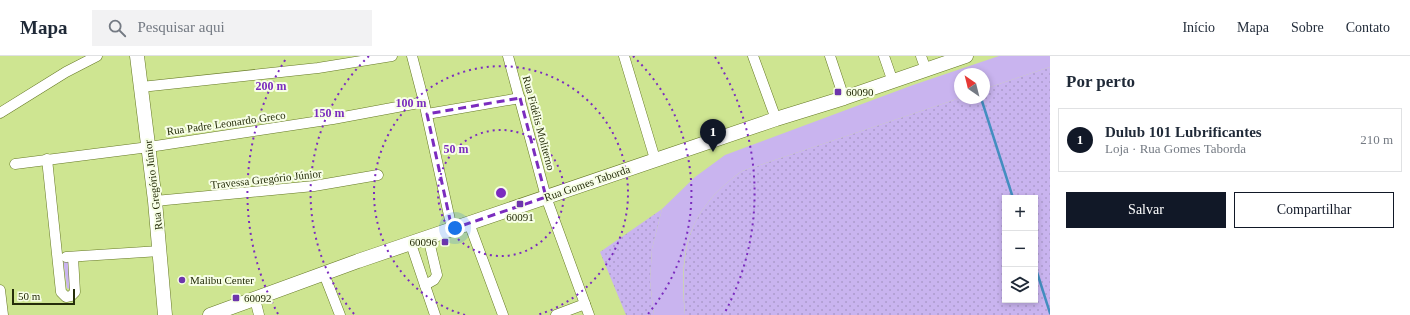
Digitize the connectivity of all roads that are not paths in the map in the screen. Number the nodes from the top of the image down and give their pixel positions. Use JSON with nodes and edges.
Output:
{"nodes":[{"id":1,"x":96,"y":56,"type":"edge"},
{"id":2,"x":137,"y":56,"type":"edge"},
{"id":3,"x":392,"y":56,"type":"edge"},
{"id":4,"x":412,"y":56,"type":"edge"},
{"id":5,"x":508,"y":56,"type":"edge"},
{"id":6,"x":624,"y":56,"type":"edge"},
{"id":7,"x":753,"y":56,"type":"edge"},
{"id":8,"x":830,"y":56,"type":"edge"},
{"id":9,"x":884,"y":56,"type":"edge"},
{"id":10,"x":921,"y":56,"type":"edge"},
{"id":11,"x":966,"y":56,"type":"edge"},
{"id":12,"x":926,"y":70,"type":"junction"},
{"id":13,"x":893,"y":82,"type":"junction"},
{"id":14,"x":141,"y":87,"type":"junction"},
{"id":15,"x":520,"y":98,"type":"junction"},
{"id":16,"x":844,"y":98,"type":"junction"},
{"id":17,"x":424,"y":102,"type":"junction"},
{"id":18,"x":0,"y":113,"type":"edge"},
{"id":19,"x":427,"y":114,"type":"junction"},
{"id":20,"x":776,"y":119,"type":"junction"},
{"id":21,"x":149,"y":147,"type":"junction"},
{"id":22,"x":48,"y":159,"type":"junction"},
{"id":23,"x":655,"y":159,"type":"junction"},
{"id":24,"x":15,"y":164,"type":"dead end"},
{"id":25,"x":378,"y":175,"type":"dead end"},
{"id":26,"x":546,"y":196,"type":"junction"},
{"id":27,"x":155,"y":201,"type":"junction"},
{"id":28,"x":469,"y":223,"type":"junction"},
{"id":29,"x":452,"y":229,"type":"junction"},
{"id":30,"x":428,"y":237,"type":"junction"},
{"id":31,"x":411,"y":244,"type":"junction"},
{"id":32,"x":160,"y":251,"type":"junction"},
{"id":33,"x":73,"y":257,"type":"junction"},
{"id":34,"x":59,"y":258,"type":"junction"},
{"id":35,"x":324,"y":274,"type":"junction"},
{"id":36,"x":425,"y":285,"type":"junction"},
{"id":37,"x":0,"y":290,"type":"edge"},
{"id":38,"x":255,"y":299,"type":"junction"},
{"id":39,"x":585,"y":304,"type":"junction"},
{"id":40,"x":3,"y":315,"type":"edge"},
{"id":41,"x":165,"y":315,"type":"edge"},
{"id":42,"x":210,"y":315,"type":"edge"},
{"id":43,"x":259,"y":315,"type":"edge"},
{"id":44,"x":340,"y":315,"type":"edge"},
{"id":45,"x":434,"y":315,"type":"edge"},
{"id":46,"x":503,"y":315,"type":"edge"},
{"id":47,"x":556,"y":315,"type":"edge"},
{"id":48,"x":589,"y":315,"type":"edge"}],
"edges":[{"from":1,"to":18,"type":"street"},
{"from":2,"to":14,"type":"main road","name":"Rua Gregório Júnior"},
{"from":3,"to":14,"type":"street"},
{"from":4,"to":17,"type":"street"},
{"from":5,"to":15,"type":"street","name":"Rua Fidélis Moliterno"},
{"from":6,"to":23,"type":"street"},
{"from":7,"to":20,"type":"street"},
{"from":8,"to":16,"type":"street"},
{"from":9,"to":13,"type":"street"},
{"from":10,"to":12,"type":"street"},
{"from":11,"to":12,"type":"main road","name":"Rua Gomes Taborda"},
{"from":12,"to":13,"type":"main road","name":"Rua Gomes Taborda"},
{"from":13,"to":16,"type":"main road","name":"Rua Gomes Taborda"},
{"from":14,"to":21,"type":"main road","name":"Rua Gregório Júnior"},
{"from":15,"to":19,"type":"street"},
{"from":15,"to":26,"type":"street","name":"Rua Fidélis Moliterno"},
{"from":16,"to":20,"type":"main road","name":"Rua Gomes Taborda"},
{"from":17,"to":19,"type":"street"},
{"from":17,"to":21,"type":"street","name":"Rua Padre Leonardo Greco"},
{"from":19,"to":29,"type":"street"},
{"from":20,"to":23,"type":"main road","name":"Rua Gomes Taborda"},
{"from":21,"to":22,"type":"street","name":"Rua Padre Leonardo Greco"},
{"from":21,"to":27,"type":"main road","name":"Rua Gregório Júnior"},
{"from":22,"to":24,"type":"street","name":"Rua Padre Leonardo Greco"},
{"from":22,"to":34,"type":"street"},
{"from":23,"to":26,"type":"main road","name":"Rua Gomes Taborda"},
{"from":25,"to":27,"type":"street","name":"Travessa Gregório Júnior"},
{"from":26,"to":28,"type":"main road","name":"Rua Gomes Taborda"},
{"from":26,"to":39,"type":"street","name":"Rua Fidélis Moliterno"},
{"from":27,"to":32,"type":"main road","name":"Rua Gregório Júnior"},
{"from":28,"to":29,"type":"main road","name":"Rua Gomes Taborda"},
{"from":28,"to":46,"type":"street"},
{"from":29,"to":30,"type":"main road","name":"Rua Gomes Taborda"},
{"from":30,"to":31,"type":"main road","name":"Rua Gomes Taborda"},
{"from":30,"to":36,"type":"street"},
{"from":31,"to":35,"type":"main road","name":"Rua Gomes Taborda"},
{"from":31,"to":36,"type":"street"},
{"from":32,"to":33,"type":"street"},
{"from":32,"to":41,"type":"main road","name":"Rua Gregório Júnior"},
{"from":33,"to":34,"type":"street"},
{"from":33,"to":34,"type":"street"},
{"from":35,"to":38,"type":"main road","name":"Rua Gomes Taborda"},
{"from":35,"to":44,"type":"street"},
{"from":36,"to":45,"type":"street"},
{"from":37,"to":40,"type":"street"},
{"from":38,"to":42,"type":"main road","name":"Rua Gomes Taborda"},
{"from":38,"to":43,"type":"street"},
{"from":39,"to":47,"type":"street"},
{"from":39,"to":48,"type":"street","name":"Rua Fidélis Moliterno"}]}
